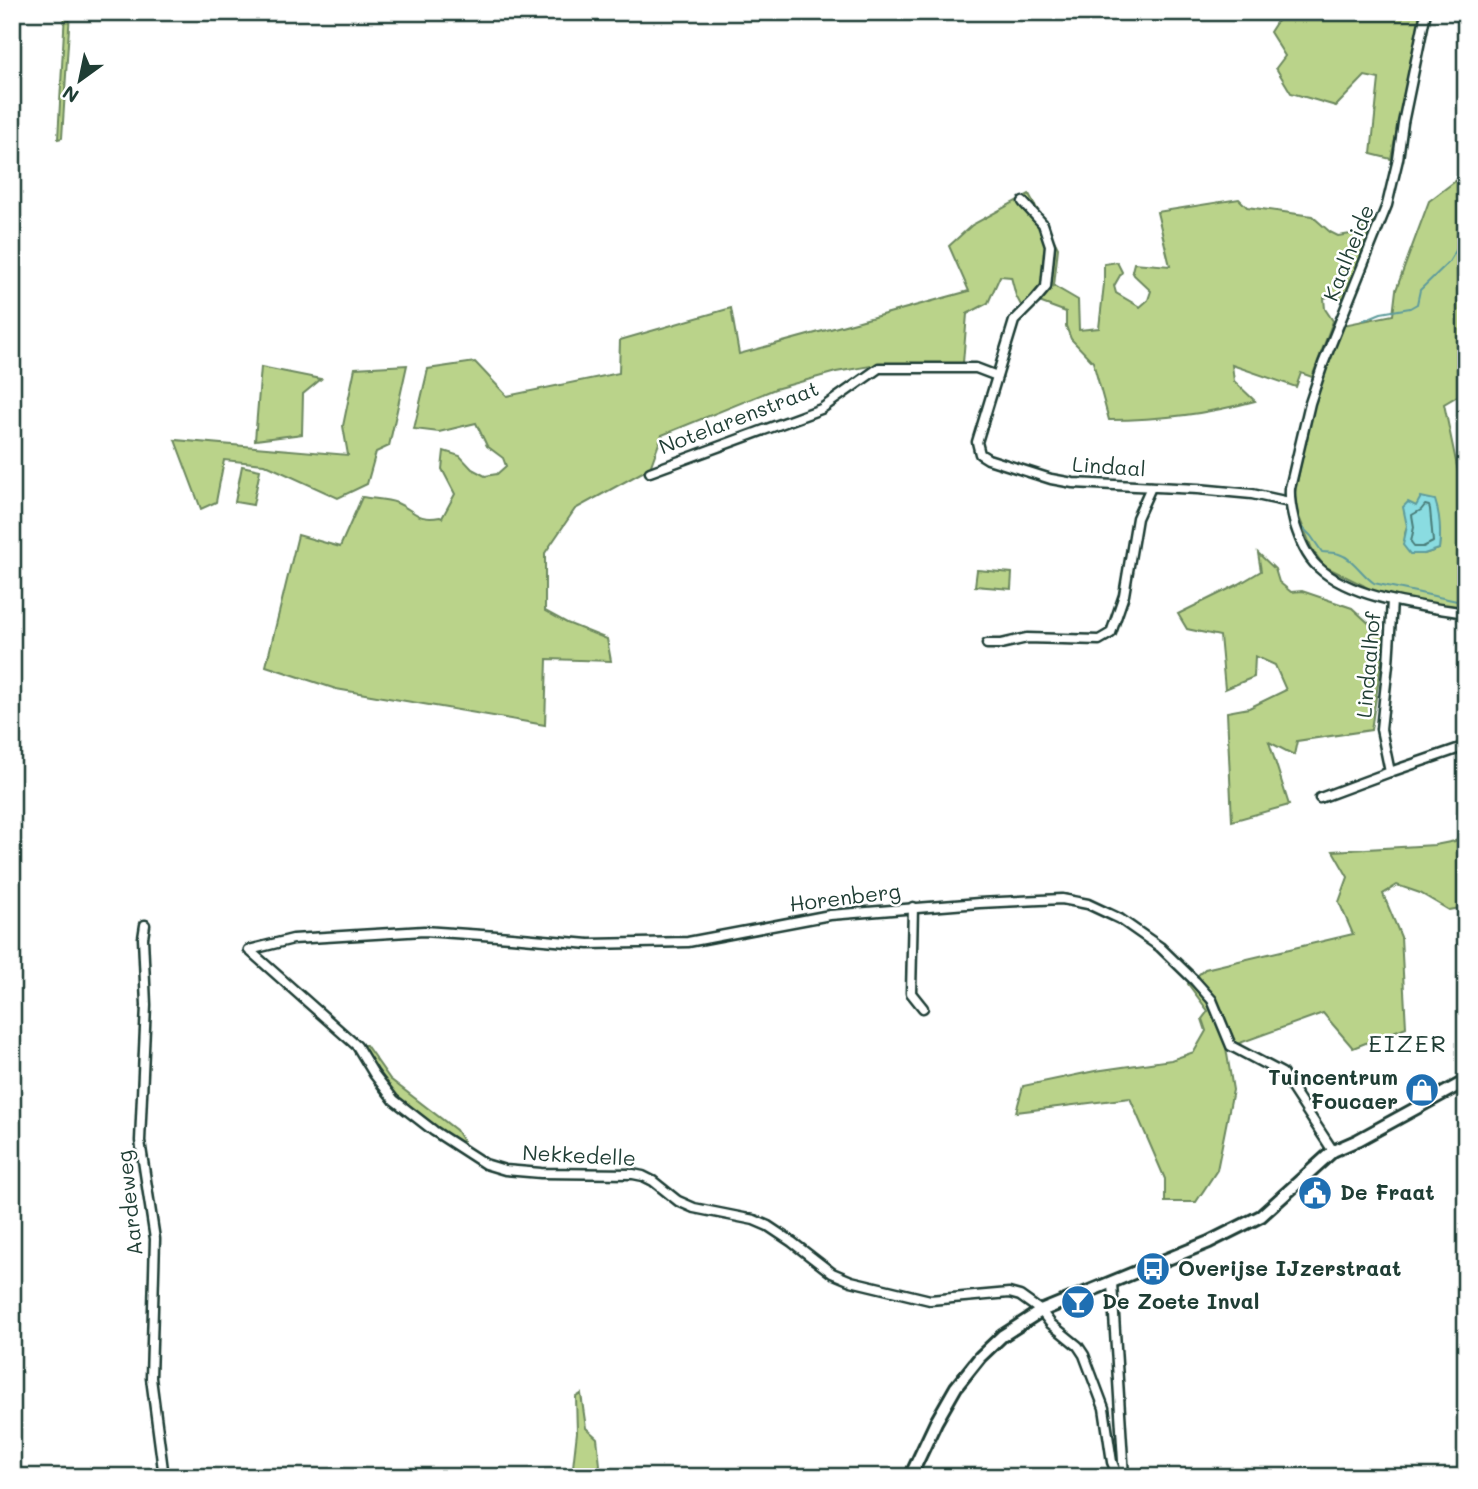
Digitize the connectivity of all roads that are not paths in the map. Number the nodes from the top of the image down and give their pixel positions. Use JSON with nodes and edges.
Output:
{"nodes":[{"id":1,"x":1426,"y":12,"type":"edge"},
{"id":2,"x":1023,"y":202,"type":"dead end"},
{"id":3,"x":997,"y":376,"type":"junction"},
{"id":4,"x":650,"y":472,"type":"dead end"},
{"id":5,"x":1152,"y":487,"type":"junction"},
{"id":6,"x":1289,"y":502,"type":"junction"},
{"id":7,"x":1392,"y":601,"type":"junction"},
{"id":8,"x":1466,"y":613,"type":"edge"},
{"id":9,"x":987,"y":644,"type":"dead end"},
{"id":10,"x":1466,"y":746,"type":"edge"},
{"id":11,"x":1390,"y":772,"type":"junction"},
{"id":12,"x":1320,"y":799,"type":"dead end"},
{"id":13,"x":913,"y":907,"type":"junction"},
{"id":14,"x":145,"y":925,"type":"dead end"},
{"id":15,"x":249,"y":950,"type":"joint"},
{"id":16,"x":923,"y":1008,"type":"dead end"},
{"id":17,"x":1466,"y":1081,"type":"edge"},
{"id":18,"x":1334,"y":1151,"type":"junction"},
{"id":19,"x":1112,"y":1283,"type":"junction"},
{"id":20,"x":1041,"y":1311,"type":"junction"},
{"id":21,"x":164,"y":1477,"type":"edge"},
{"id":22,"x":909,"y":1477,"type":"edge"},
{"id":23,"x":1118,"y":1477,"type":"edge"},
{"id":24,"x":1124,"y":1477,"type":"edge"}],
"edges":[{"from":1,"to":6,"type":"street","name":"Kaalheide"},
{"from":2,"to":3,"type":"street","name":"Lindaal"},
{"from":3,"to":4,"type":"street","name":"Notelarenstraat"},
{"from":3,"to":5,"type":"street","name":"Lindaal"},
{"from":5,"to":6,"type":"street","name":"Lindaal"},
{"from":5,"to":9,"type":"street"},
{"from":6,"to":7,"type":"street"},
{"from":7,"to":8,"type":"street"},
{"from":7,"to":11,"type":"street","name":"Lindaalhof"},
{"from":10,"to":11,"type":"street"},
{"from":11,"to":12,"type":"street"},
{"from":13,"to":15,"type":"street","name":"Horenberg"},
{"from":13,"to":16,"type":"street"},
{"from":13,"to":18,"type":"street","name":"Horenberg"},
{"from":14,"to":21,"type":"street","name":"Aardeweg"},
{"from":15,"to":20,"type":"street","name":"Nekkedelle"},
{"from":17,"to":18,"type":"street"},
{"from":18,"to":19,"type":"street"},
{"from":19,"to":20,"type":"street"},
{"from":19,"to":24,"type":"street"},
{"from":20,"to":22,"type":"street"},
{"from":20,"to":23,"type":"street","name":"Nekkedelle"}]}
